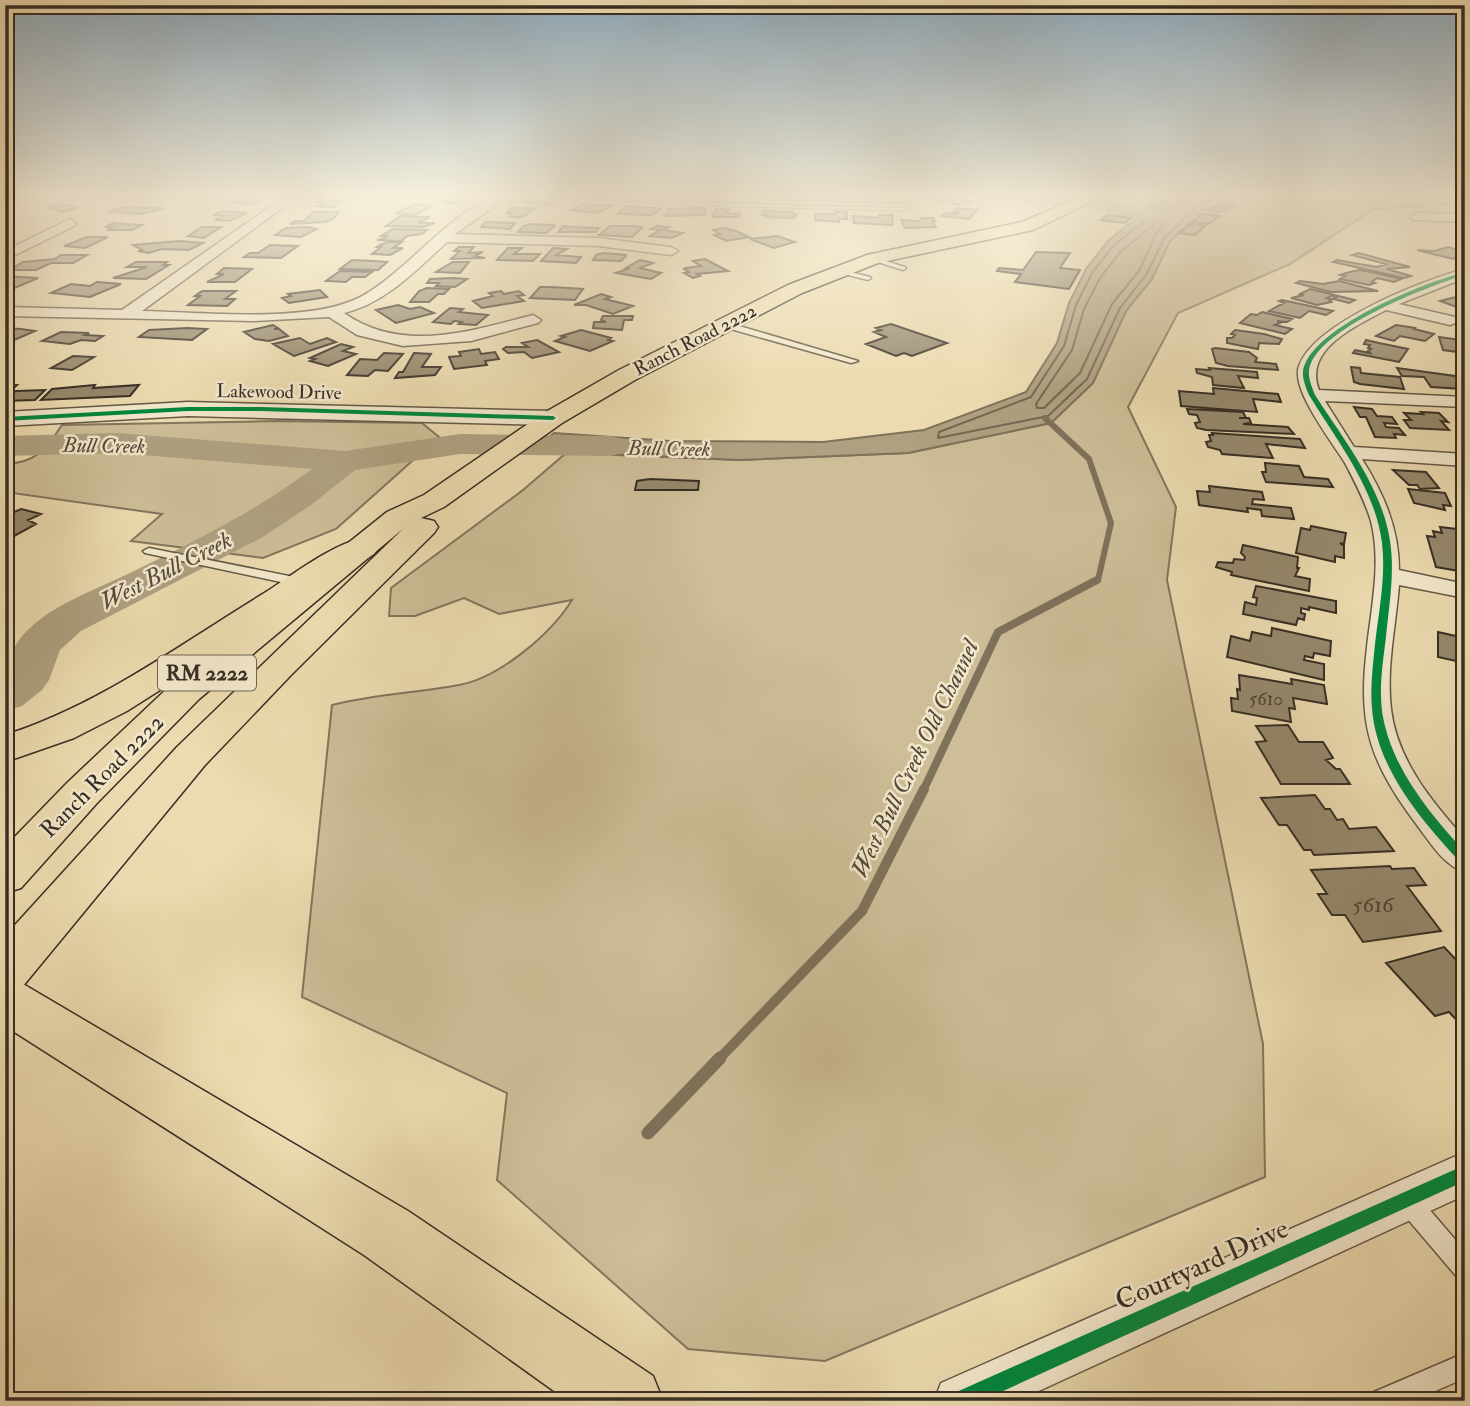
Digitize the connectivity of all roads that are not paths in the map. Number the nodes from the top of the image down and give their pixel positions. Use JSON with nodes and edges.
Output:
{"nodes":[{"id":1,"x":203,"y":261,"type":"edge"},
{"id":2,"x":418,"y":261,"type":"edge"},
{"id":3,"x":898,"y":261,"type":"edge"},
{"id":4,"x":870,"y":268,"type":"junction"},
{"id":5,"x":903,"y":268,"type":"dead end"},
{"id":6,"x":1465,"y":273,"type":"edge"},
{"id":7,"x":1387,"y":306,"type":"junction"},
{"id":8,"x":5,"y":311,"type":"edge"},
{"id":9,"x":331,"y":311,"type":"junction"},
{"id":10,"x":126,"y":315,"type":"junction"},
{"id":11,"x":533,"y":320,"type":"dead end"},
{"id":12,"x":1450,"y":320,"type":"dead end"},
{"id":13,"x":723,"y":324,"type":"junction"},
{"id":14,"x":854,"y":361,"type":"dead end"},
{"id":15,"x":1312,"y":395,"type":"junction"},
{"id":16,"x":1465,"y":402,"type":"edge"},
{"id":17,"x":553,"y":418,"type":"junction"},
{"id":18,"x":5,"y":419,"type":"edge"},
{"id":19,"x":1347,"y":452,"type":"junction"},
{"id":20,"x":1465,"y":460,"type":"edge"},
{"id":21,"x":435,"y":501,"type":"junction"},
{"id":22,"x":149,"y":551,"type":"dead end"},
{"id":23,"x":1387,"y":575,"type":"junction"},
{"id":24,"x":321,"y":590,"type":"junction"},
{"id":25,"x":1465,"y":591,"type":"edge"},
{"id":26,"x":10,"y":748,"type":"edge"},
{"id":27,"x":1465,"y":860,"type":"edge"},
{"id":28,"x":5,"y":876,"type":"edge"},
{"id":29,"x":5,"y":971,"type":"edge"},
{"id":30,"x":5,"y":999,"type":"edge"},
{"id":31,"x":1465,"y":1173,"type":"edge"},
{"id":32,"x":1405,"y":1198,"type":"junction"},
{"id":33,"x":1465,"y":1269,"type":"edge"},
{"id":34,"x":1465,"y":1365,"type":"edge"},
{"id":35,"x":628,"y":1401,"type":"edge"},
{"id":36,"x":959,"y":1401,"type":"edge"},
{"id":37,"x":1383,"y":1401,"type":"edge"}],
"edges":[{"from":1,"to":10,"type":"street"},
{"from":2,"to":9,"type":"street"},
{"from":3,"to":4,"type":"main road","name":"Ranch Road 2222","number":"RM 2222"},
{"from":4,"to":5,"type":"lane"},
{"from":4,"to":13,"type":"main road","name":"Ranch Road 2222","number":"RM 2222"},
{"from":6,"to":7,"type":"street"},
{"from":7,"to":12,"type":"street"},
{"from":7,"to":15,"type":"street"},
{"from":8,"to":10,"type":"street"},
{"from":9,"to":10,"type":"street"},
{"from":9,"to":11,"type":"street"},
{"from":13,"to":14,"type":"lane"},
{"from":13,"to":17,"type":"main road","name":"Ranch Road 2222","number":"RM 2222"},
{"from":15,"to":16,"type":"street"},
{"from":15,"to":19,"type":"street"},
{"from":17,"to":18,"type":"street","name":"Lakewood Drive"},
{"from":17,"to":21,"type":"main road","name":"Ranch Road 2222","number":"RM 2222"},
{"from":19,"to":20,"type":"street"},
{"from":19,"to":23,"type":"street"},
{"from":21,"to":24,"type":"main road","name":"Ranch Road 2222","number":"RM 2222"},
{"from":21,"to":24,"type":"main road","name":"Ranch Road 2222","number":"RM 2222"},
{"from":22,"to":24,"type":"lane"},
{"from":23,"to":25,"type":"street"},
{"from":23,"to":27,"type":"street"},
{"from":24,"to":26,"type":"main road"},
{"from":24,"to":28,"type":"main road","name":"Ranch Road 2222","number":"RM 2222"},
{"from":24,"to":29,"type":"main road","number":"RM 2222"},
{"from":30,"to":35,"type":"main road"},
{"from":31,"to":32,"type":"street","name":"Courtyard Drive"},
{"from":32,"to":33,"type":"lane"},
{"from":32,"to":36,"type":"street","name":"Courtyard Drive"},
{"from":34,"to":37,"type":"lane"}]}
